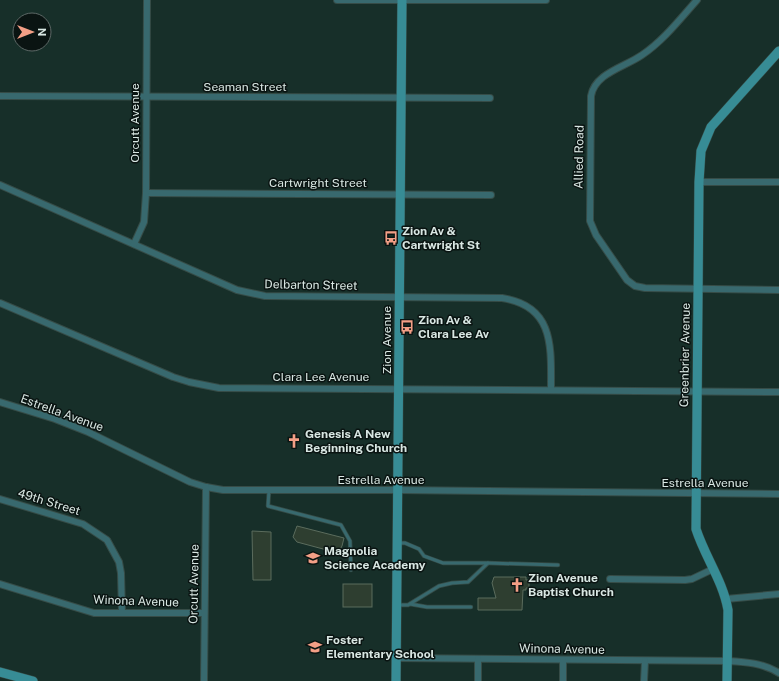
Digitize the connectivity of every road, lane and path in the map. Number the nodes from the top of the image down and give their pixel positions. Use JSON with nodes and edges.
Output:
{"nodes":[{"id":1,"x":147,"y":0,"type":"edge"},
{"id":2,"x":337,"y":0,"type":"edge"},
{"id":3,"x":402,"y":0,"type":"edge"},
{"id":4,"x":546,"y":0,"type":"edge"},
{"id":5,"x":697,"y":0,"type":"edge"},
{"id":6,"x":779,"y":51,"type":"edge"},
{"id":7,"x":0,"y":96,"type":"edge"},
{"id":8,"x":146,"y":97,"type":"junction"},
{"id":9,"x":401,"y":98,"type":"junction"},
{"id":10,"x":490,"y":98,"type":"dead end"},
{"id":11,"x":699,"y":182,"type":"junction"},
{"id":12,"x":779,"y":182,"type":"edge"},
{"id":13,"x":0,"y":185,"type":"edge"},
{"id":14,"x":146,"y":193,"type":"junction"},
{"id":15,"x":401,"y":195,"type":"junction"},
{"id":16,"x":491,"y":195,"type":"dead end"},
{"id":17,"x":134,"y":244,"type":"junction"},
{"id":18,"x":698,"y":289,"type":"junction"},
{"id":19,"x":779,"y":290,"type":"edge"},
{"id":20,"x":399,"y":296,"type":"junction"},
{"id":21,"x":0,"y":303,"type":"edge"},
{"id":22,"x":399,"y":388,"type":"junction"},
{"id":23,"x":551,"y":390,"type":"junction"},
{"id":24,"x":696,"y":391,"type":"junction"},
{"id":25,"x":779,"y":392,"type":"edge"},
{"id":26,"x":0,"y":402,"type":"edge"},
{"id":27,"x":206,"y":487,"type":"junction"},
{"id":28,"x":269,"y":490,"type":"junction"},
{"id":29,"x":398,"y":490,"type":"junction"},
{"id":30,"x":696,"y":494,"type":"junction"},
{"id":31,"x":779,"y":494,"type":"edge"},
{"id":32,"x":0,"y":499,"type":"edge"},
{"id":33,"x":398,"y":543,"type":"junction"},
{"id":34,"x":488,"y":563,"type":"junction"},
{"id":35,"x":558,"y":564,"type":"dead end"},
{"id":36,"x":713,"y":569,"type":"junction"},
{"id":37,"x":351,"y":570,"type":"dead end"},
{"id":38,"x":610,"y":579,"type":"dead end"},
{"id":39,"x":0,"y":584,"type":"edge"},
{"id":40,"x":779,"y":594,"type":"edge"},
{"id":41,"x":726,"y":599,"type":"junction"},
{"id":42,"x":410,"y":604,"type":"junction"},
{"id":43,"x":397,"y":605,"type":"junction"},
{"id":44,"x":471,"y":607,"type":"dead end"},
{"id":45,"x":122,"y":613,"type":"junction"},
{"id":46,"x":204,"y":613,"type":"junction"},
{"id":47,"x":396,"y":658,"type":"junction"},
{"id":48,"x":478,"y":659,"type":"junction"},
{"id":49,"x":563,"y":660,"type":"junction"},
{"id":50,"x":645,"y":661,"type":"junction"},
{"id":51,"x":728,"y":662,"type":"junction"},
{"id":52,"x":0,"y":672,"type":"edge"},
{"id":53,"x":779,"y":673,"type":"edge"},
{"id":54,"x":33,"y":681,"type":"edge"},
{"id":55,"x":204,"y":681,"type":"edge"},
{"id":56,"x":396,"y":681,"type":"edge"},
{"id":57,"x":478,"y":681,"type":"edge"},
{"id":58,"x":562,"y":681,"type":"edge"},
{"id":59,"x":644,"y":681,"type":"edge"},
{"id":60,"x":727,"y":681,"type":"edge"}],
"edges":[{"from":1,"to":8,"type":"street","name":"Orcutt Avenue"},
{"from":2,"to":3,"type":"street"},
{"from":3,"to":4,"type":"street"},
{"from":3,"to":9,"type":"street","name":"Zion Avenue"},
{"from":5,"to":18,"type":"street","name":"Allied Road"},
{"from":6,"to":11,"type":"street","name":"Greenbrier Avenue"},
{"from":7,"to":8,"type":"street","name":"Seaman Street"},
{"from":8,"to":9,"type":"street","name":"Seaman Street"},
{"from":8,"to":14,"type":"street","name":"Orcutt Avenue"},
{"from":9,"to":10,"type":"street","name":"Seaman Street"},
{"from":9,"to":15,"type":"street","name":"Zion Avenue"},
{"from":11,"to":12,"type":"street"},
{"from":11,"to":18,"type":"street","name":"Greenbrier Avenue"},
{"from":13,"to":17,"type":"street","name":"Delbarton Street"},
{"from":14,"to":15,"type":"street","name":"Cartwright Street"},
{"from":14,"to":17,"type":"street","name":"Orcutt Avenue"},
{"from":15,"to":16,"type":"street","name":"Cartwright Street"},
{"from":15,"to":20,"type":"street","name":"Zion Avenue"},
{"from":17,"to":20,"type":"street","name":"Delbarton Street"},
{"from":18,"to":19,"type":"street","name":"Allied Road"},
{"from":18,"to":24,"type":"street","name":"Greenbrier Avenue"},
{"from":20,"to":22,"type":"street","name":"Zion Avenue"},
{"from":20,"to":23,"type":"street","name":"Delbarton Street"},
{"from":21,"to":22,"type":"street","name":"Clara Lee Avenue"},
{"from":22,"to":23,"type":"street","name":"Clara Lee Avenue"},
{"from":22,"to":29,"type":"street","name":"Zion Avenue"},
{"from":23,"to":24,"type":"street","name":"Clara Lee Avenue"},
{"from":24,"to":25,"type":"street","name":"Clara Lee Avenue"},
{"from":24,"to":30,"type":"street","name":"Greenbrier Avenue"},
{"from":26,"to":27,"type":"street","name":"Estrella Avenue"},
{"from":27,"to":28,"type":"street","name":"Estrella Avenue"},
{"from":27,"to":46,"type":"street","name":"Orcutt Avenue"},
{"from":28,"to":29,"type":"street","name":"Estrella Avenue"},
{"from":28,"to":37,"type":"lane"},
{"from":29,"to":30,"type":"street","name":"Estrella Avenue"},
{"from":29,"to":33,"type":"street","name":"Zion Avenue"},
{"from":30,"to":31,"type":"street","name":"Estrella Avenue"},
{"from":30,"to":36,"type":"street","name":"Greenbrier Avenue"},
{"from":32,"to":45,"type":"street","name":"49th Street"},
{"from":33,"to":34,"type":"lane"},
{"from":33,"to":43,"type":"street","name":"Zion Avenue"},
{"from":34,"to":35,"type":"lane"},
{"from":34,"to":42,"type":"lane"},
{"from":36,"to":38,"type":"street"},
{"from":36,"to":41,"type":"street","name":"Greenbrier Avenue"},
{"from":39,"to":45,"type":"street","name":"Winona Avenue"},
{"from":40,"to":41,"type":"street"},
{"from":41,"to":51,"type":"street","name":"Greenbrier Avenue"},
{"from":42,"to":43,"type":"lane"},
{"from":42,"to":44,"type":"lane"},
{"from":43,"to":47,"type":"street","name":"Zion Avenue"},
{"from":45,"to":46,"type":"street","name":"Winona Avenue"},
{"from":46,"to":55,"type":"street","name":"Orcutt Avenue"},
{"from":47,"to":48,"type":"street","name":"Winona Avenue"},
{"from":47,"to":56,"type":"street","name":"Zion Avenue"},
{"from":48,"to":49,"type":"street","name":"Winona Avenue"},
{"from":48,"to":57,"type":"street"},
{"from":49,"to":50,"type":"street","name":"Winona Avenue"},
{"from":49,"to":58,"type":"street"},
{"from":50,"to":51,"type":"street","name":"Winona Avenue"},
{"from":50,"to":59,"type":"street"},
{"from":51,"to":53,"type":"street","name":"Winona Avenue"},
{"from":51,"to":60,"type":"street","name":"Greenbrier Avenue"},
{"from":52,"to":54,"type":"street"}]}
